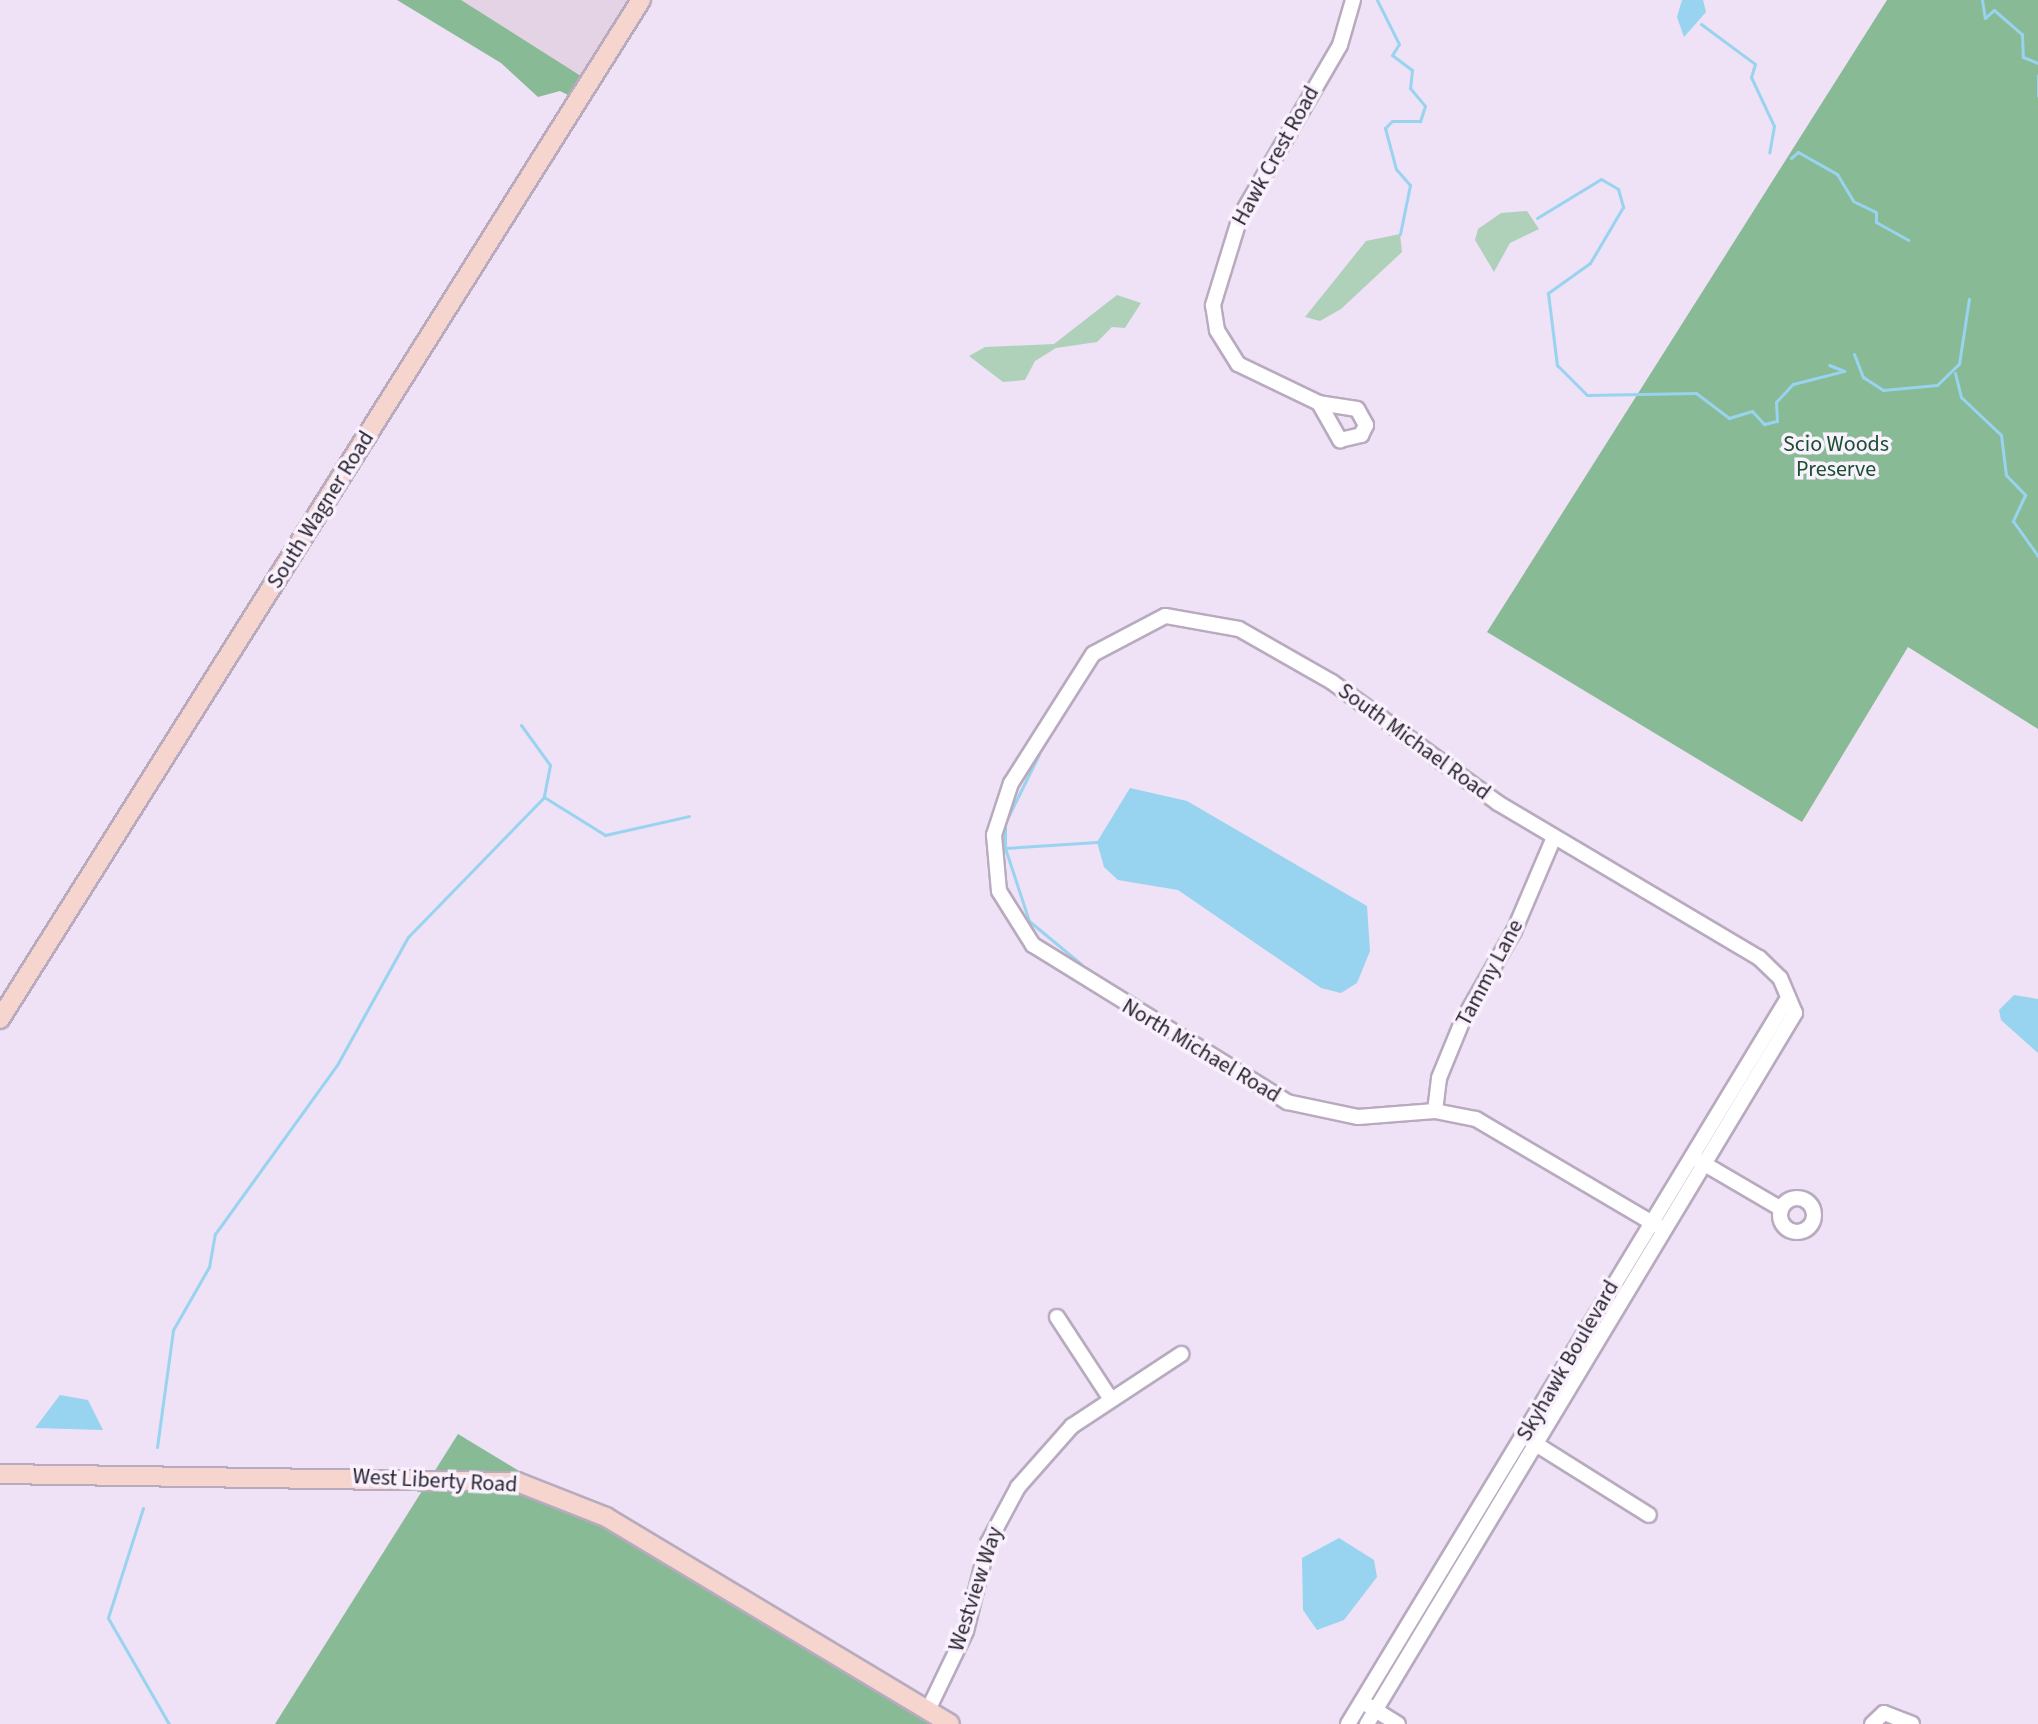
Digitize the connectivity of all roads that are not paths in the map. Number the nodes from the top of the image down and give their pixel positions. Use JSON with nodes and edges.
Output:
{"nodes":[{"id":1,"x":641,"y":0,"type":"edge"},
{"id":2,"x":1353,"y":0,"type":"edge"},
{"id":3,"x":1319,"y":403,"type":"dead end"},
{"id":4,"x":1079,"y":671,"type":"joint"},
{"id":5,"x":1554,"y":837,"type":"junction"},
{"id":6,"x":1788,"y":998,"type":"junction"},
{"id":7,"x":0,"y":1019,"type":"edge"},
{"id":8,"x":1435,"y":1111,"type":"junction"},
{"id":9,"x":1689,"y":1154,"type":"junction"},
{"id":10,"x":1704,"y":1163,"type":"junction"},
{"id":11,"x":1778,"y":1207,"type":"dead end"},
{"id":12,"x":1655,"y":1224,"type":"junction"},
{"id":13,"x":1057,"y":1317,"type":"dead end"},
{"id":14,"x":1181,"y":1354,"type":"dead end"},
{"id":15,"x":1110,"y":1398,"type":"junction"},
{"id":16,"x":1524,"y":1437,"type":"junction"},
{"id":17,"x":1537,"y":1446,"type":"junction"},
{"id":18,"x":0,"y":1474,"type":"edge"},
{"id":19,"x":1649,"y":1515,"type":"dead end"},
{"id":20,"x":1362,"y":1701,"type":"junction"},
{"id":21,"x":928,"y":1710,"type":"junction"},
{"id":22,"x":1375,"y":1710,"type":"junction"},
{"id":23,"x":950,"y":1724,"type":"edge"},
{"id":24,"x":1348,"y":1724,"type":"edge"},
{"id":25,"x":1367,"y":1724,"type":"edge"},
{"id":26,"x":1398,"y":1724,"type":"edge"},
{"id":27,"x":1872,"y":1724,"type":"edge"},
{"id":28,"x":1912,"y":1724,"type":"edge"}],
"edges":[{"from":1,"to":7,"type":"main road","name":"South Wagner Road"},
{"from":2,"to":3,"type":"street","name":"Hawk Crest Road"},
{"from":4,"to":5,"type":"street","name":"South Michael Road"},
{"from":4,"to":8,"type":"street","name":"North Michael Road"},
{"from":5,"to":6,"type":"street","name":"South Michael Road"},
{"from":5,"to":8,"type":"street","name":"Tammy Lane"},
{"from":6,"to":9,"type":"street","name":"Skyhawk Boulevard"},
{"from":6,"to":10,"type":"street","name":"Skyhawk Boulevard"},
{"from":8,"to":12,"type":"street","name":"North Michael Road"},
{"from":9,"to":10,"type":"street"},
{"from":9,"to":12,"type":"street","name":"Skyhawk Boulevard"},
{"from":10,"to":11,"type":"street"},
{"from":10,"to":12,"type":"street","name":"Skyhawk Boulevard"},
{"from":12,"to":16,"type":"street","name":"Skyhawk Boulevard"},
{"from":12,"to":17,"type":"street","name":"Skyhawk Boulevard"},
{"from":13,"to":15,"type":"street"},
{"from":14,"to":15,"type":"street","name":"Westview Way"},
{"from":15,"to":21,"type":"street","name":"Westview Way"},
{"from":16,"to":17,"type":"street"},
{"from":16,"to":20,"type":"street","name":"Skyhawk Boulevard"},
{"from":17,"to":19,"type":"street"},
{"from":17,"to":22,"type":"street","name":"Skyhawk Boulevard"},
{"from":18,"to":21,"type":"main road","name":"West Liberty Road"},
{"from":20,"to":22,"type":"street"},
{"from":20,"to":24,"type":"street","name":"Skyhawk Boulevard"},
{"from":21,"to":23,"type":"main road","name":"West Liberty Road"},
{"from":22,"to":25,"type":"street","name":"Skyhawk Boulevard"},
{"from":22,"to":26,"type":"street"},
{"from":27,"to":28,"type":"street"}]}
